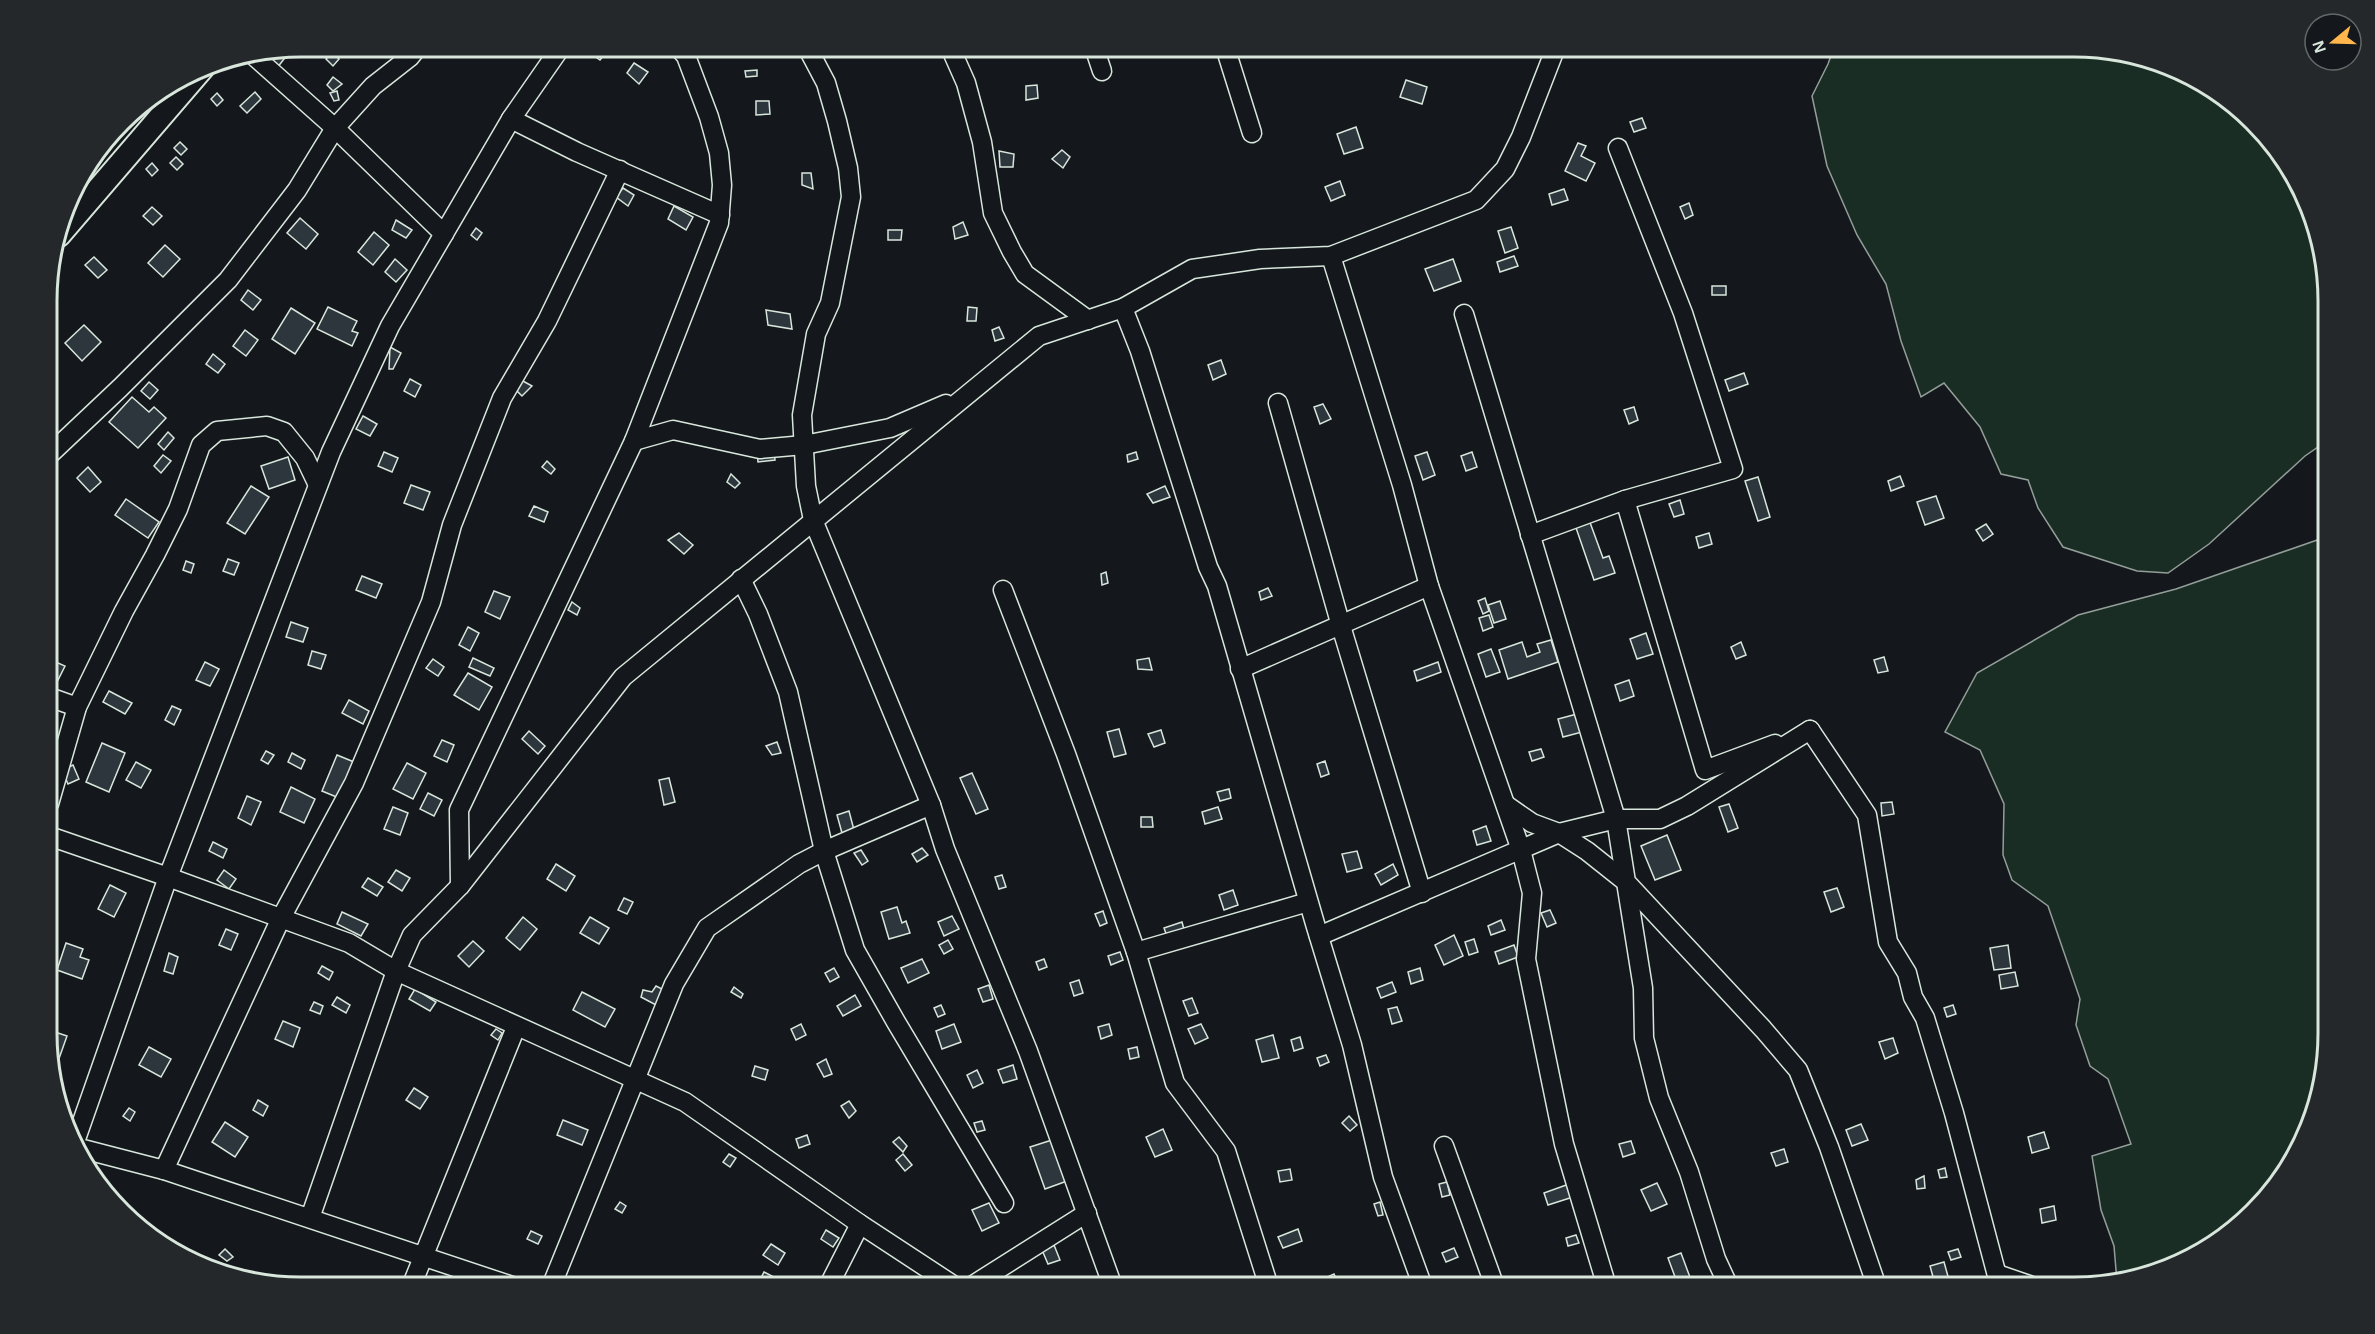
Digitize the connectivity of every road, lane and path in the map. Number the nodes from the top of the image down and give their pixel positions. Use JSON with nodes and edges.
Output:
{"nodes":[{"id":1,"x":410,"y":57,"type":"edge"},
{"id":2,"x":553,"y":57,"type":"edge"},
{"id":3,"x":686,"y":57,"type":"edge"},
{"id":4,"x":813,"y":57,"type":"edge"},
{"id":5,"x":955,"y":57,"type":"edge"},
{"id":6,"x":1098,"y":57,"type":"edge"},
{"id":7,"x":1228,"y":57,"type":"edge"},
{"id":8,"x":1552,"y":57,"type":"edge"},
{"id":9,"x":259,"y":61,"type":"edge"},
{"id":10,"x":1102,"y":71,"type":"dead end"},
{"id":11,"x":189,"y":84,"type":"edge"},
{"id":12,"x":511,"y":119,"type":"junction"},
{"id":13,"x":334,"y":128,"type":"junction"},
{"id":14,"x":1252,"y":133,"type":"dead end"},
{"id":15,"x":1618,"y":148,"type":"dead end"},
{"id":16,"x":620,"y":170,"type":"junction"},
{"id":17,"x":720,"y":215,"type":"junction"},
{"id":18,"x":71,"y":222,"type":"edge"},
{"id":19,"x":444,"y":234,"type":"junction"},
{"id":20,"x":1331,"y":256,"type":"junction"},
{"id":21,"x":1123,"y":308,"type":"junction"},
{"id":22,"x":1464,"y":314,"type":"dead end"},
{"id":23,"x":1088,"y":320,"type":"junction"},
{"id":24,"x":964,"y":397,"type":"junction"},
{"id":25,"x":1278,"y":403,"type":"dead end"},
{"id":26,"x":634,"y":441,"type":"junction"},
{"id":27,"x":804,"y":445,"type":"junction"},
{"id":28,"x":57,"y":447,"type":"edge"},
{"id":29,"x":318,"y":485,"type":"junction"},
{"id":30,"x":1625,"y":500,"type":"junction"},
{"id":31,"x":813,"y":520,"type":"junction"},
{"id":32,"x":1530,"y":535,"type":"junction"},
{"id":33,"x":741,"y":579,"type":"junction"},
{"id":34,"x":1429,"y":586,"type":"junction"},
{"id":35,"x":1003,"y":590,"type":"dead end"},
{"id":36,"x":1341,"y":626,"type":"junction"},
{"id":37,"x":1240,"y":669,"type":"junction"},
{"id":38,"x":57,"y":700,"type":"edge"},
{"id":39,"x":77,"y":707,"type":"junction"},
{"id":40,"x":1810,"y":730,"type":"junction"},
{"id":41,"x":57,"y":776,"type":"edge"},
{"id":42,"x":1506,"y":805,"type":"junction"},
{"id":43,"x":931,"y":806,"type":"junction"},
{"id":44,"x":1616,"y":819,"type":"junction"},
{"id":45,"x":1559,"y":833,"type":"junction"},
{"id":46,"x":57,"y":839,"type":"edge"},
{"id":47,"x":1521,"y":850,"type":"junction"},
{"id":48,"x":824,"y":851,"type":"junction"},
{"id":49,"x":168,"y":877,"type":"junction"},
{"id":50,"x":1626,"y":882,"type":"junction"},
{"id":51,"x":460,"y":886,"type":"junction"},
{"id":52,"x":1422,"y":893,"type":"junction"},
{"id":53,"x":1308,"y":902,"type":"junction"},
{"id":54,"x":281,"y":918,"type":"junction"},
{"id":55,"x":1318,"y":936,"type":"junction"},
{"id":56,"x":1136,"y":952,"type":"junction"},
{"id":57,"x":396,"y":971,"type":"junction"},
{"id":58,"x":516,"y":1027,"type":"junction"},
{"id":59,"x":636,"y":1080,"type":"junction"},
{"id":60,"x":78,"y":1132,"type":"edge"},
{"id":61,"x":1444,"y":1146,"type":"dead end"},
{"id":62,"x":87,"y":1150,"type":"edge"},
{"id":63,"x":164,"y":1170,"type":"junction"},
{"id":64,"x":1004,"y":1203,"type":"dead end"},
{"id":65,"x":1087,"y":1214,"type":"junction"},
{"id":66,"x":310,"y":1218,"type":"junction"},
{"id":67,"x":860,"y":1224,"type":"junction"},
{"id":68,"x":422,"y":1255,"type":"junction"},
{"id":69,"x":414,"y":1277,"type":"edge"},
{"id":70,"x":486,"y":1277,"type":"edge"},
{"id":71,"x":555,"y":1277,"type":"edge"},
{"id":72,"x":833,"y":1277,"type":"edge"},
{"id":73,"x":941,"y":1277,"type":"edge"},
{"id":74,"x":986,"y":1277,"type":"edge"},
{"id":75,"x":1109,"y":1277,"type":"edge"},
{"id":76,"x":1266,"y":1277,"type":"edge"},
{"id":77,"x":1419,"y":1277,"type":"edge"},
{"id":78,"x":1491,"y":1277,"type":"edge"},
{"id":79,"x":1604,"y":1277,"type":"edge"},
{"id":80,"x":1724,"y":1277,"type":"edge"},
{"id":81,"x":1874,"y":1277,"type":"edge"},
{"id":82,"x":1998,"y":1277,"type":"edge"}],
"edges":[{"from":1,"to":13,"type":"street"},
{"from":2,"to":12,"type":"street"},
{"from":3,"to":17,"type":"street"},
{"from":4,"to":27,"type":"street"},
{"from":5,"to":23,"type":"street"},
{"from":6,"to":10,"type":"street"},
{"from":7,"to":14,"type":"street"},
{"from":8,"to":20,"type":"street"},
{"from":9,"to":13,"type":"street"},
{"from":11,"to":18,"type":"street"},
{"from":12,"to":16,"type":"street"},
{"from":12,"to":19,"type":"street"},
{"from":13,"to":19,"type":"street"},
{"from":13,"to":28,"type":"street"},
{"from":15,"to":30,"type":"street"},
{"from":16,"to":17,"type":"street"},
{"from":16,"to":54,"type":"street"},
{"from":17,"to":26,"type":"street"},
{"from":19,"to":29,"type":"street"},
{"from":20,"to":21,"type":"street"},
{"from":20,"to":34,"type":"street"},
{"from":21,"to":23,"type":"street"},
{"from":21,"to":37,"type":"street"},
{"from":22,"to":32,"type":"street"},
{"from":23,"to":24,"type":"street"},
{"from":24,"to":27,"type":"street"},
{"from":24,"to":31,"type":"street"},
{"from":25,"to":36,"type":"street"},
{"from":26,"to":27,"type":"street"},
{"from":26,"to":51,"type":"street"},
{"from":27,"to":31,"type":"street"},
{"from":29,"to":39,"type":"street"},
{"from":29,"to":49,"type":"street"},
{"from":30,"to":32,"type":"street"},
{"from":30,"to":40,"type":"street"},
{"from":31,"to":33,"type":"street"},
{"from":31,"to":43,"type":"street"},
{"from":32,"to":44,"type":"street"},
{"from":33,"to":48,"type":"street"},
{"from":33,"to":51,"type":"street"},
{"from":34,"to":36,"type":"street"},
{"from":34,"to":42,"type":"street"},
{"from":35,"to":56,"type":"street"},
{"from":36,"to":37,"type":"street"},
{"from":36,"to":52,"type":"street"},
{"from":37,"to":53,"type":"street"},
{"from":38,"to":39,"type":"street"},
{"from":39,"to":41,"type":"street"},
{"from":40,"to":44,"type":"street"},
{"from":40,"to":82,"type":"street"},
{"from":42,"to":45,"type":"street"},
{"from":42,"to":47,"type":"street"},
{"from":43,"to":48,"type":"street"},
{"from":43,"to":65,"type":"street"},
{"from":44,"to":45,"type":"street"},
{"from":44,"to":50,"type":"street"},
{"from":45,"to":47,"type":"street"},
{"from":45,"to":50,"type":"street"},
{"from":46,"to":49,"type":"street"},
{"from":47,"to":52,"type":"street"},
{"from":47,"to":79,"type":"street"},
{"from":48,"to":59,"type":"street"},
{"from":48,"to":64,"type":"street"},
{"from":49,"to":54,"type":"street"},
{"from":49,"to":60,"type":"street"},
{"from":50,"to":80,"type":"street"},
{"from":50,"to":81,"type":"street"},
{"from":51,"to":57,"type":"street"},
{"from":52,"to":55,"type":"street"},
{"from":53,"to":55,"type":"street"},
{"from":53,"to":56,"type":"street"},
{"from":54,"to":57,"type":"street"},
{"from":54,"to":63,"type":"street"},
{"from":55,"to":77,"type":"street"},
{"from":56,"to":76,"type":"street"},
{"from":57,"to":58,"type":"street"},
{"from":57,"to":66,"type":"street"},
{"from":58,"to":59,"type":"street"},
{"from":58,"to":68,"type":"street"},
{"from":59,"to":67,"type":"street"},
{"from":59,"to":71,"type":"street"},
{"from":61,"to":78,"type":"street"},
{"from":62,"to":63,"type":"street"},
{"from":63,"to":66,"type":"street"},
{"from":65,"to":74,"type":"street"},
{"from":65,"to":75,"type":"street"},
{"from":66,"to":68,"type":"street"},
{"from":67,"to":72,"type":"street"},
{"from":67,"to":73,"type":"street"},
{"from":68,"to":69,"type":"street"},
{"from":68,"to":70,"type":"street"}]}
